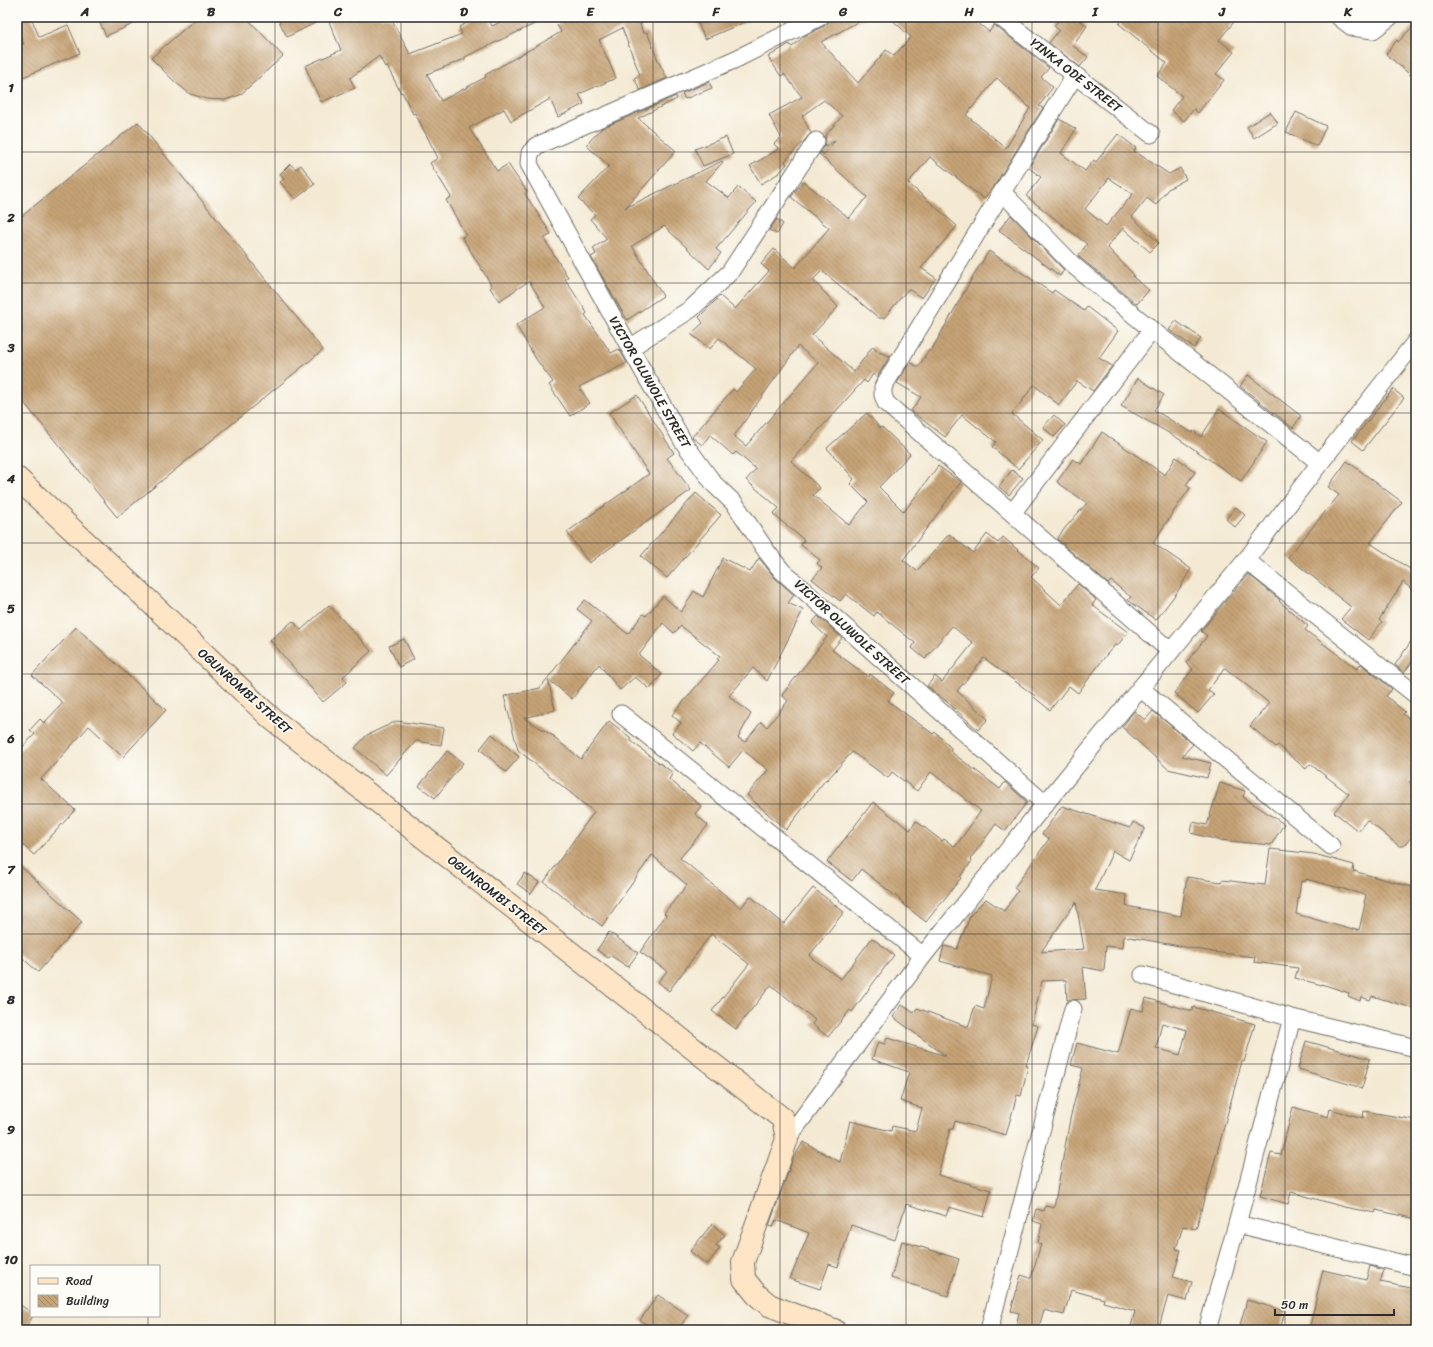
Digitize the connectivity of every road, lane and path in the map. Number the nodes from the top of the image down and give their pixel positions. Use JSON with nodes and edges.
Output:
{"nodes":[{"id":1,"x":820,"y":17,"type":"edge"},
{"id":2,"x":1000,"y":17,"type":"edge"},
{"id":3,"x":1339,"y":17,"type":"edge"},
{"id":4,"x":1390,"y":17,"type":"edge"},
{"id":5,"x":1075,"y":75,"type":"junction"},
{"id":6,"x":1151,"y":134,"type":"dead end"},
{"id":7,"x":816,"y":141,"type":"dead end"},
{"id":8,"x":1002,"y":192,"type":"junction"},
{"id":9,"x":1152,"y":330,"type":"junction"},
{"id":10,"x":630,"y":348,"type":"junction"},
{"id":11,"x":1413,"y":351,"type":"edge"},
{"id":12,"x":1320,"y":463,"type":"junction"},
{"id":13,"x":17,"y":478,"type":"edge"},
{"id":14,"x":1012,"y":512,"type":"junction"},
{"id":15,"x":1246,"y":560,"type":"junction"},
{"id":16,"x":1170,"y":651,"type":"junction"},
{"id":17,"x":1140,"y":688,"type":"junction"},
{"id":18,"x":1416,"y":695,"type":"edge"},
{"id":19,"x":621,"y":714,"type":"dead end"},
{"id":20,"x":1045,"y":804,"type":"junction"},
{"id":21,"x":1331,"y":846,"type":"dead end"},
{"id":22,"x":923,"y":956,"type":"junction"},
{"id":23,"x":1143,"y":975,"type":"dead end"},
{"id":24,"x":1073,"y":1009,"type":"dead end"},
{"id":25,"x":1292,"y":1018,"type":"junction"},
{"id":26,"x":1416,"y":1048,"type":"edge"},
{"id":27,"x":787,"y":1139,"type":"junction"},
{"id":28,"x":1237,"y":1224,"type":"junction"},
{"id":29,"x":1416,"y":1267,"type":"edge"},
{"id":30,"x":834,"y":1330,"type":"edge"},
{"id":31,"x":989,"y":1330,"type":"edge"},
{"id":32,"x":1207,"y":1330,"type":"edge"}],
"edges":[{"from":1,"to":10,"type":"street","name":"VICTOR OLUWOLE STREET"},
{"from":2,"to":5,"type":"street","name":"YINKA ODE STREET"},
{"from":3,"to":4,"type":"street"},
{"from":5,"to":6,"type":"street","name":"YINKA ODE STREET"},
{"from":5,"to":8,"type":"street"},
{"from":7,"to":10,"type":"street"},
{"from":8,"to":9,"type":"street"},
{"from":8,"to":14,"type":"street"},
{"from":9,"to":12,"type":"street"},
{"from":9,"to":14,"type":"street"},
{"from":10,"to":20,"type":"street","name":"VICTOR OLUWOLE STREET"},
{"from":11,"to":12,"type":"street"},
{"from":12,"to":15,"type":"street"},
{"from":13,"to":27,"type":"street","name":"OGUNROMBI STREET"},
{"from":14,"to":16,"type":"street"},
{"from":15,"to":16,"type":"street"},
{"from":15,"to":18,"type":"street"},
{"from":16,"to":17,"type":"street"},
{"from":17,"to":20,"type":"street"},
{"from":17,"to":21,"type":"street"},
{"from":19,"to":22,"type":"street"},
{"from":20,"to":22,"type":"street"},
{"from":22,"to":27,"type":"street"},
{"from":23,"to":25,"type":"street"},
{"from":24,"to":31,"type":"street"},
{"from":25,"to":26,"type":"street"},
{"from":25,"to":28,"type":"street"},
{"from":27,"to":30,"type":"street"},
{"from":28,"to":29,"type":"street"},
{"from":28,"to":32,"type":"street"}]}
